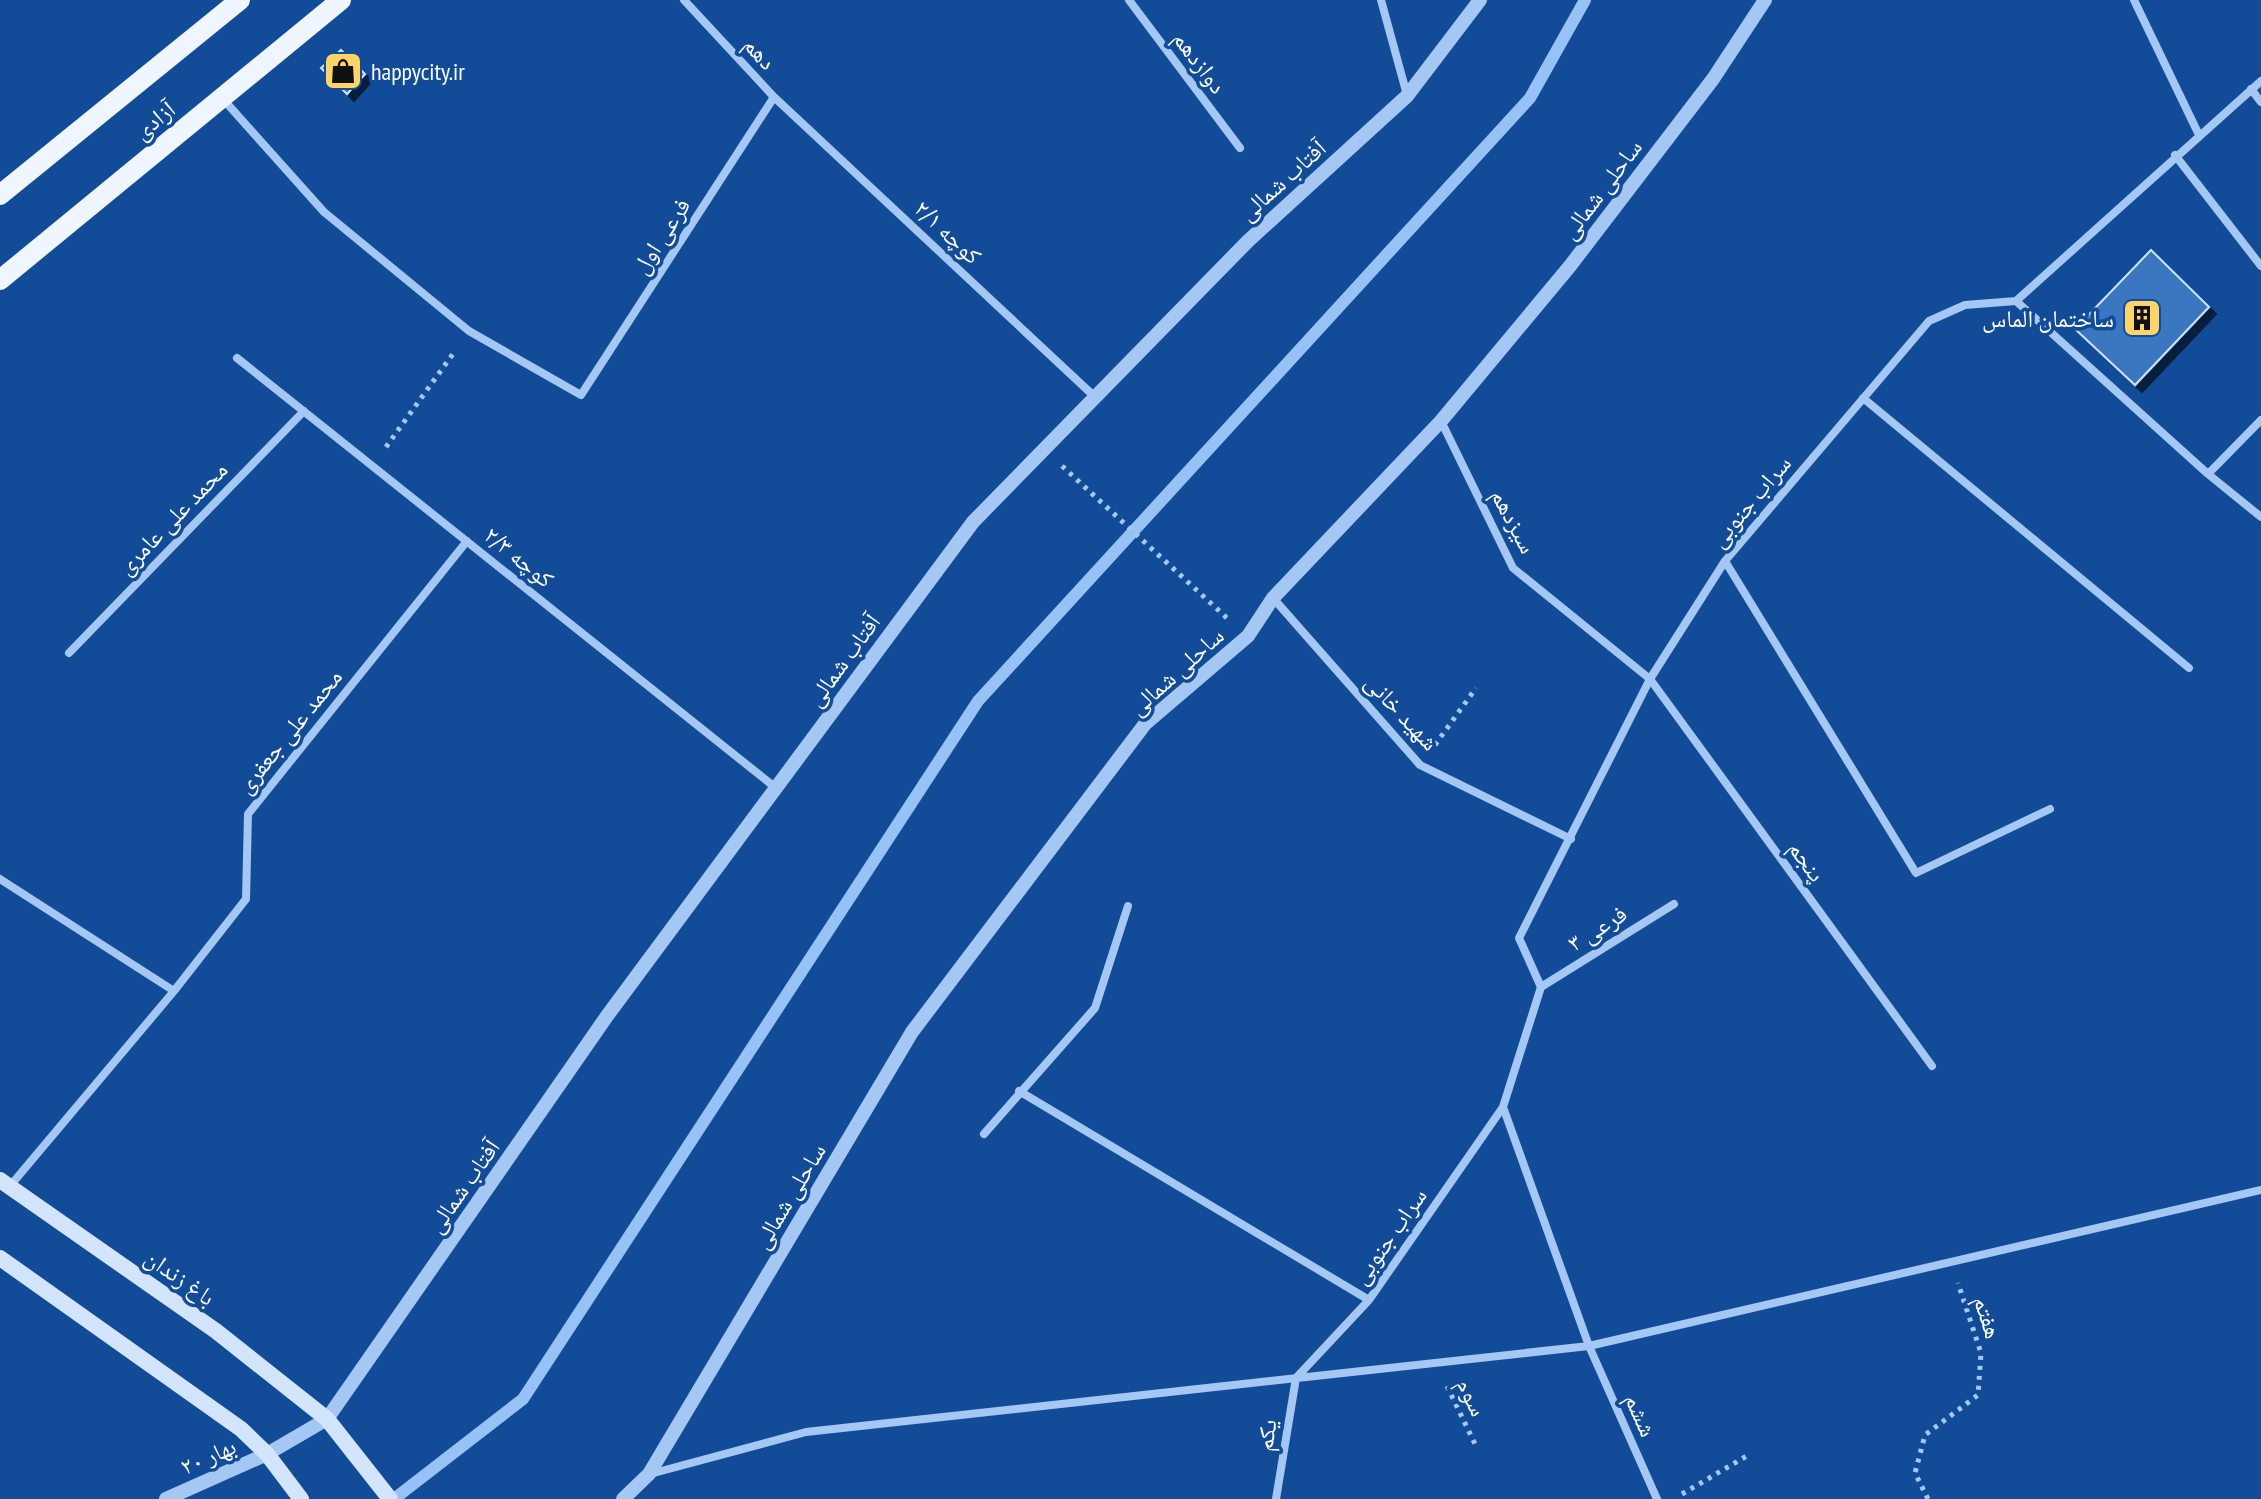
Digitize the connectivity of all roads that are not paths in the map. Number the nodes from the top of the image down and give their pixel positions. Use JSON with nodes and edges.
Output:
{"nodes":[{"id":1,"x":240,"y":0,"type":"edge"},
{"id":2,"x":341,"y":0,"type":"edge"},
{"id":3,"x":684,"y":0,"type":"edge"},
{"id":4,"x":1129,"y":0,"type":"edge"},
{"id":5,"x":1381,"y":0,"type":"edge"},
{"id":6,"x":1480,"y":0,"type":"edge"},
{"id":7,"x":1765,"y":0,"type":"edge"},
{"id":8,"x":2134,"y":0,"type":"edge"},
{"id":9,"x":2261,"y":81,"type":"edge"},
{"id":10,"x":2251,"y":89,"type":"junction"},
{"id":11,"x":1407,"y":96,"type":"junction"},
{"id":12,"x":774,"y":97,"type":"junction"},
{"id":13,"x":222,"y":98,"type":"junction"},
{"id":14,"x":2261,"y":102,"type":"edge"},
{"id":15,"x":2199,"y":135,"type":"junction"},
{"id":16,"x":1240,"y":148,"type":"dead end"},
{"id":17,"x":2175,"y":155,"type":"junction"},
{"id":18,"x":0,"y":195,"type":"edge"},
{"id":19,"x":2261,"y":266,"type":"edge"},
{"id":20,"x":0,"y":280,"type":"edge"},
{"id":21,"x":2016,"y":301,"type":"junction"},
{"id":22,"x":237,"y":358,"type":"dead end"},
{"id":23,"x":1095,"y":397,"type":"junction"},
{"id":24,"x":1863,"y":398,"type":"junction"},
{"id":25,"x":304,"y":411,"type":"junction"},
{"id":26,"x":2261,"y":420,"type":"edge"},
{"id":27,"x":1441,"y":421,"type":"junction"},
{"id":28,"x":2208,"y":474,"type":"junction"},
{"id":29,"x":2261,"y":516,"type":"edge"},
{"id":30,"x":467,"y":541,"type":"junction"},
{"id":31,"x":1725,"y":561,"type":"junction"},
{"id":32,"x":1273,"y":598,"type":"junction"},
{"id":33,"x":69,"y":653,"type":"dead end"},
{"id":34,"x":2189,"y":668,"type":"dead end"},
{"id":35,"x":1650,"y":679,"type":"junction"},
{"id":36,"x":776,"y":788,"type":"junction"},
{"id":37,"x":2050,"y":809,"type":"dead end"},
{"id":38,"x":1571,"y":839,"type":"junction"},
{"id":39,"x":0,"y":879,"type":"edge"},
{"id":40,"x":1674,"y":904,"type":"dead end"},
{"id":41,"x":1128,"y":906,"type":"dead end"},
{"id":42,"x":1541,"y":987,"type":"junction"},
{"id":43,"x":174,"y":991,"type":"junction"},
{"id":44,"x":1932,"y":1066,"type":"dead end"},
{"id":45,"x":1019,"y":1091,"type":"junction"},
{"id":46,"x":1503,"y":1107,"type":"junction"},
{"id":47,"x":984,"y":1134,"type":"dead end"},
{"id":48,"x":5,"y":1184,"type":"edge"},
{"id":49,"x":2261,"y":1190,"type":"edge"},
{"id":50,"x":0,"y":1258,"type":"edge"},
{"id":51,"x":1369,"y":1300,"type":"junction"},
{"id":52,"x":1589,"y":1346,"type":"junction"},
{"id":53,"x":1296,"y":1378,"type":"junction"},
{"id":54,"x":327,"y":1419,"type":"junction"},
{"id":55,"x":267,"y":1454,"type":"junction"},
{"id":56,"x":649,"y":1474,"type":"junction"},
{"id":57,"x":298,"y":1495,"type":"edge"},
{"id":58,"x":166,"y":1499,"type":"edge"},
{"id":59,"x":390,"y":1499,"type":"edge"},
{"id":60,"x":623,"y":1499,"type":"edge"},
{"id":61,"x":1276,"y":1499,"type":"edge"},
{"id":62,"x":1657,"y":1499,"type":"edge"}],
"edges":[{"from":1,"to":18,"type":"main road","name":"آزادی"},
{"from":2,"to":13,"type":"main road","name":"آزادی"},
{"from":3,"to":12,"type":"street","name":"دهم"},
{"from":4,"to":16,"type":"street","name":"دوازدهم"},
{"from":5,"to":11,"type":"street"},
{"from":6,"to":11,"type":"street","name":"آفتاب شمالی"},
{"from":7,"to":27,"type":"street","name":"ساحلی شمالی"},
{"from":8,"to":15,"type":"street"},
{"from":9,"to":10,"type":"street"},
{"from":10,"to":14,"type":"street"},
{"from":10,"to":15,"type":"street"},
{"from":11,"to":23,"type":"street","name":"آفتاب شمالی"},
{"from":12,"to":13,"type":"street","name":"فرعی اول"},
{"from":12,"to":23,"type":"street","name":"کوچه ۲/۱"},
{"from":13,"to":20,"type":"main road","name":"آزادی"},
{"from":15,"to":17,"type":"street"},
{"from":17,"to":19,"type":"street"},
{"from":17,"to":21,"type":"street"},
{"from":21,"to":24,"type":"street","name":"سراب جنوبی"},
{"from":21,"to":28,"type":"street"},
{"from":22,"to":25,"type":"street","name":"کوچه ۲/۳"},
{"from":23,"to":36,"type":"street","name":"آفتاب شمالی"},
{"from":24,"to":31,"type":"street","name":"سراب جنوبی"},
{"from":24,"to":34,"type":"street"},
{"from":25,"to":30,"type":"street","name":"کوچه ۲/۳"},
{"from":25,"to":33,"type":"street","name":"محمد علی عامری"},
{"from":26,"to":28,"type":"street"},
{"from":27,"to":32,"type":"street","name":"ساحلی شمالی"},
{"from":27,"to":35,"type":"street","name":"سیزدهم"},
{"from":28,"to":29,"type":"street"},
{"from":30,"to":36,"type":"street","name":"کوچه ۲/۳"},
{"from":30,"to":43,"type":"street","name":"محمد علی جعفری"},
{"from":31,"to":35,"type":"street","name":"سراب جنوبی"},
{"from":31,"to":37,"type":"street"},
{"from":32,"to":38,"type":"street","name":"شهید خانی"},
{"from":32,"to":56,"type":"street","name":"ساحلی شمالی"},
{"from":35,"to":38,"type":"street","name":"سراب جنوبی"},
{"from":35,"to":44,"type":"street","name":"پنجم"},
{"from":36,"to":54,"type":"street","name":"آفتاب شمالی"},
{"from":38,"to":42,"type":"street","name":"سراب جنوبی"},
{"from":39,"to":43,"type":"street"},
{"from":40,"to":42,"type":"street","name":"فرعی ۳"},
{"from":41,"to":45,"type":"street"},
{"from":42,"to":46,"type":"street","name":"سراب جنوبی"},
{"from":43,"to":48,"type":"street","name":"محمد علی جعفری"},
{"from":45,"to":47,"type":"street"},
{"from":45,"to":51,"type":"street"},
{"from":46,"to":51,"type":"street","name":"سراب جنوبی"},
{"from":46,"to":52,"type":"street"},
{"from":48,"to":54,"type":"main road","name":"باغ زندان"},
{"from":49,"to":52,"type":"street"},
{"from":50,"to":55,"type":"main road"},
{"from":51,"to":53,"type":"street","name":"سراب جنوبی"},
{"from":52,"to":53,"type":"street"},
{"from":52,"to":62,"type":"street","name":"ششم"},
{"from":53,"to":56,"type":"street"},
{"from":53,"to":61,"type":"street","name":"یکم"},
{"from":54,"to":55,"type":"street","name":"بهار ۲۰"},
{"from":54,"to":59,"type":"main road","name":"باغ زندان"},
{"from":55,"to":57,"type":"main road"},
{"from":55,"to":58,"type":"street","name":"بهار ۲۰"},
{"from":56,"to":60,"type":"street","name":"ساحلی شمالی"}]}
